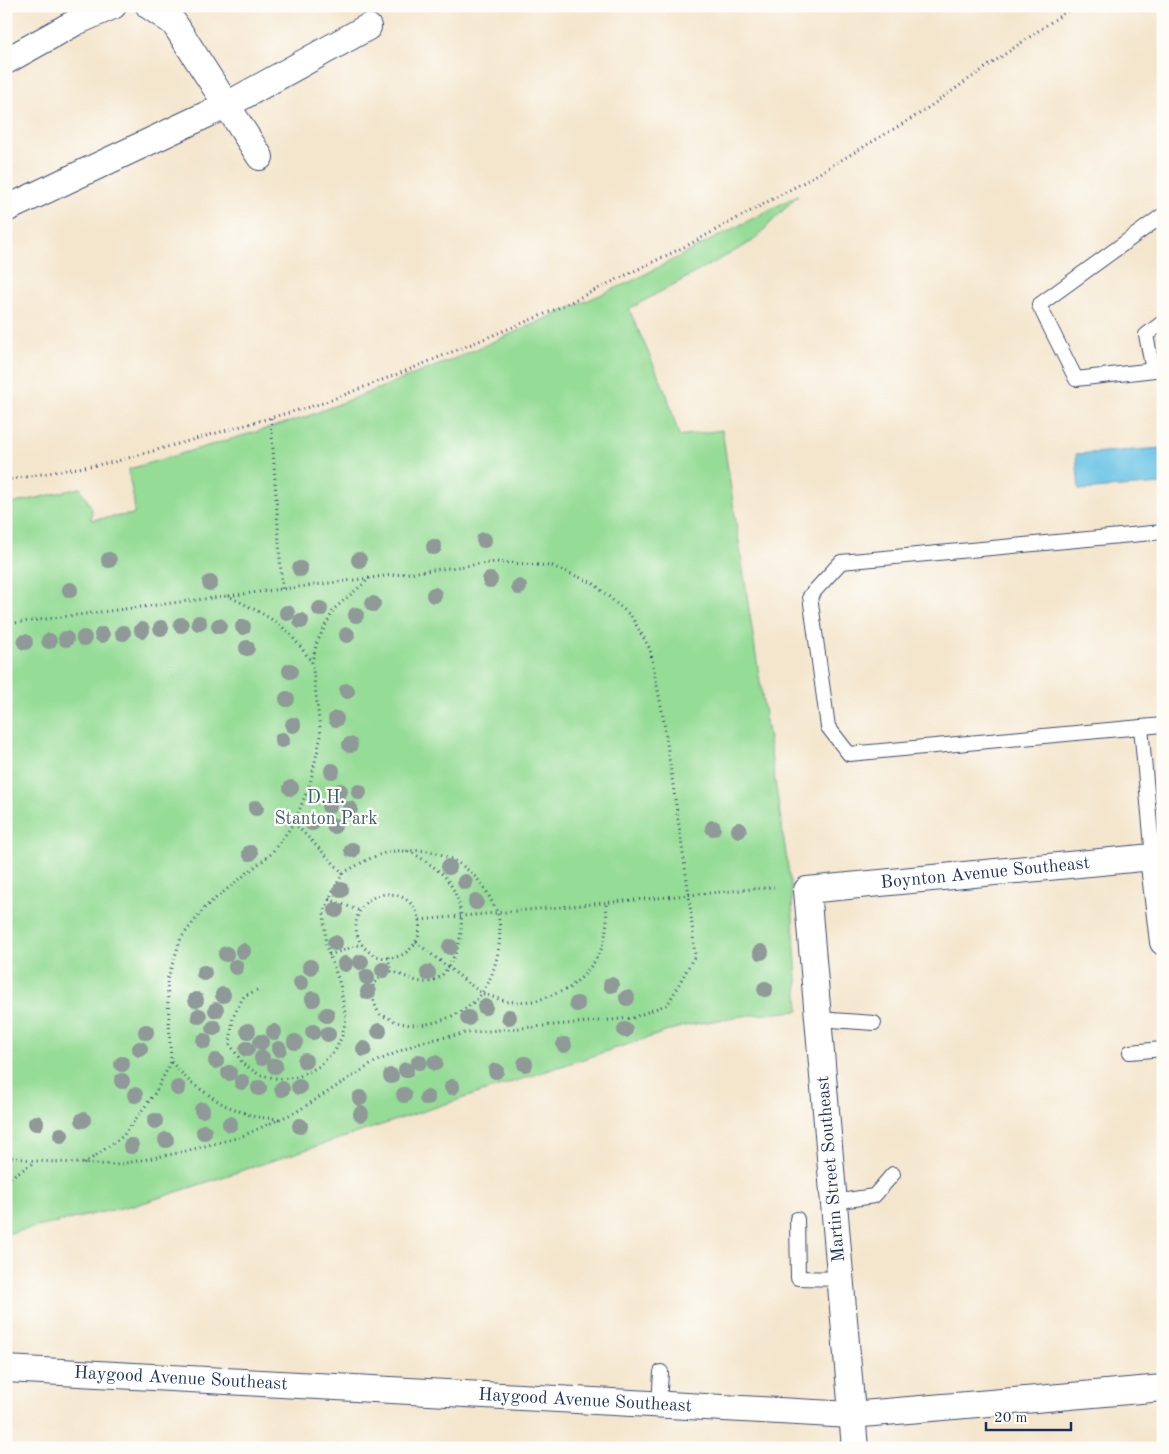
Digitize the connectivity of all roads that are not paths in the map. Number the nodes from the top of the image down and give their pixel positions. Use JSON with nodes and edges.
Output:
{"nodes":[{"id":1,"x":112,"y":6,"type":"edge"},
{"id":2,"x":149,"y":6,"type":"edge"},
{"id":3,"x":368,"y":27,"type":"dead end"},
{"id":4,"x":6,"y":61,"type":"edge"},
{"id":5,"x":227,"y":105,"type":"junction"},
{"id":6,"x":260,"y":157,"type":"dead end"},
{"id":7,"x":6,"y":209,"type":"edge"},
{"id":8,"x":1163,"y":215,"type":"edge"},
{"id":9,"x":1163,"y":322,"type":"edge"},
{"id":10,"x":1158,"y":369,"type":"edge"},
{"id":11,"x":1163,"y":532,"type":"edge"},
{"id":12,"x":1163,"y":725,"type":"edge"},
{"id":13,"x":1141,"y":727,"type":"junction"},
{"id":14,"x":1158,"y":856,"type":"edge"},
{"id":15,"x":807,"y":890,"type":"joint"},
{"id":16,"x":1163,"y":942,"type":"edge"},
{"id":17,"x":818,"y":1019,"type":"junction"},
{"id":18,"x":874,"y":1023,"type":"dead end"},
{"id":19,"x":1163,"y":1049,"type":"edge"},
{"id":20,"x":1130,"y":1052,"type":"dead end"},
{"id":21,"x":893,"y":1174,"type":"dead end"},
{"id":22,"x":834,"y":1202,"type":"junction"},
{"id":23,"x":797,"y":1219,"type":"dead end"},
{"id":24,"x":840,"y":1278,"type":"junction"},
{"id":25,"x":6,"y":1369,"type":"edge"},
{"id":26,"x":661,"y":1372,"type":"dead end"},
{"id":27,"x":1163,"y":1388,"type":"edge"},
{"id":28,"x":659,"y":1405,"type":"junction"},
{"id":29,"x":852,"y":1416,"type":"junction"},
{"id":30,"x":855,"y":1448,"type":"edge"}],
"edges":[{"from":1,"to":4,"type":"street"},
{"from":2,"to":5,"type":"street"},
{"from":3,"to":5,"type":"street"},
{"from":5,"to":6,"type":"street"},
{"from":5,"to":7,"type":"street"},
{"from":8,"to":10,"type":"lane"},
{"from":9,"to":10,"type":"lane"},
{"from":11,"to":13,"type":"lane"},
{"from":12,"to":13,"type":"lane"},
{"from":13,"to":14,"type":"lane"},
{"from":14,"to":15,"type":"street","name":"Boynton Avenue Southeast"},
{"from":14,"to":16,"type":"street"},
{"from":15,"to":17,"type":"street","name":"Martin Street Southeast"},
{"from":17,"to":18,"type":"lane"},
{"from":17,"to":22,"type":"street","name":"Martin Street Southeast"},
{"from":19,"to":20,"type":"lane"},
{"from":21,"to":22,"type":"lane"},
{"from":22,"to":24,"type":"street","name":"Martin Street Southeast"},
{"from":23,"to":24,"type":"lane"},
{"from":24,"to":29,"type":"street","name":"Martin Street Southeast"},
{"from":25,"to":28,"type":"street","name":"Haygood Avenue Southeast"},
{"from":26,"to":28,"type":"lane"},
{"from":27,"to":29,"type":"street","name":"Haygood Avenue Southeast"},
{"from":28,"to":29,"type":"street","name":"Haygood Avenue Southeast"},
{"from":29,"to":30,"type":"street","name":"Martin Street Southeast"}]}
